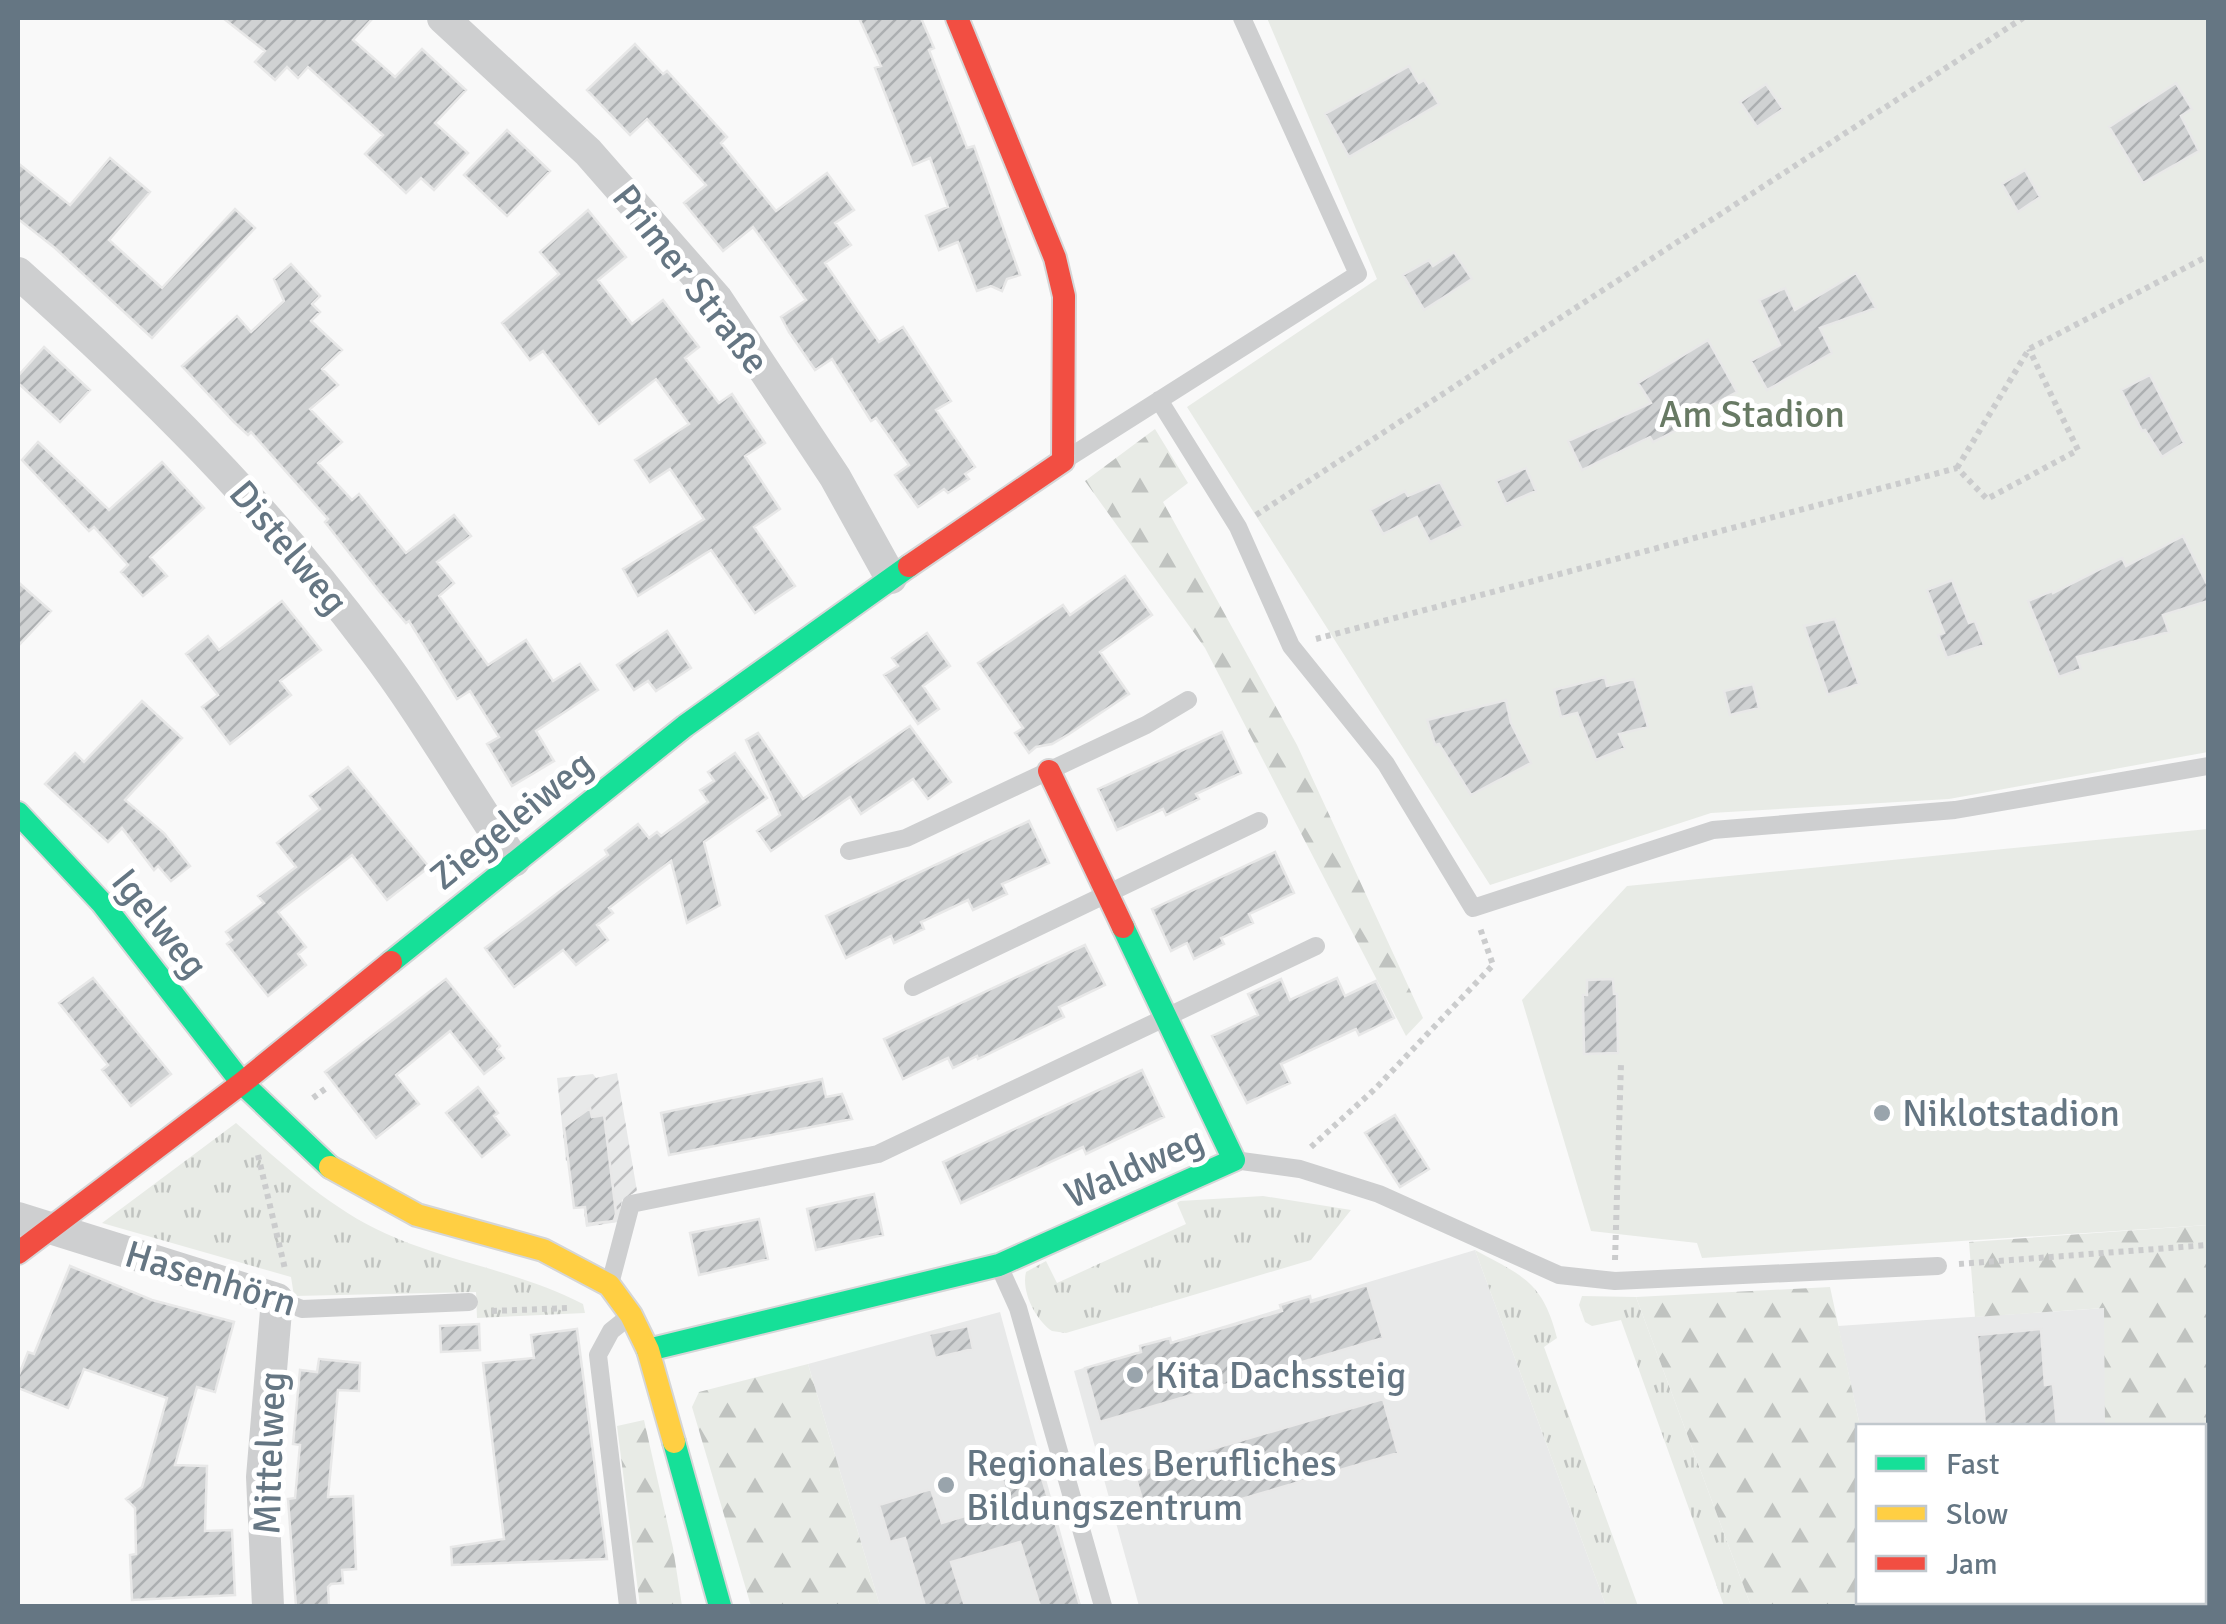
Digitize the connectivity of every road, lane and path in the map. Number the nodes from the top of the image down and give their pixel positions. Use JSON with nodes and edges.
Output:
{"nodes":[{"id":1,"x":443,"y":18,"type":"edge"},
{"id":2,"x":958,"y":18,"type":"edge"},
{"id":3,"x":1242,"y":18,"type":"edge"},
{"id":4,"x":2022,"y":18,"type":"edge"},
{"id":5,"x":2208,"y":256,"type":"edge"},
{"id":6,"x":18,"y":273,"type":"edge"},
{"id":7,"x":2029,"y":348,"type":"junction"},
{"id":8,"x":1160,"y":400,"type":"junction"},
{"id":9,"x":1063,"y":460,"type":"junction"},
{"id":10,"x":1957,"y":468,"type":"junction"},
{"id":11,"x":1238,"y":527,"type":"junction"},
{"id":12,"x":891,"y":578,"type":"junction"},
{"id":13,"x":1291,"y":646,"type":"junction"},
{"id":14,"x":1188,"y":700,"type":"dead end"},
{"id":15,"x":2208,"y":766,"type":"edge"},
{"id":16,"x":1050,"y":770,"type":"junction"},
{"id":17,"x":18,"y":813,"type":"edge"},
{"id":18,"x":1259,"y":821,"type":"dead end"},
{"id":19,"x":849,"y":852,"type":"dead end"},
{"id":20,"x":514,"y":861,"type":"junction"},
{"id":21,"x":1108,"y":894,"type":"junction"},
{"id":22,"x":1473,"y":908,"type":"junction"},
{"id":23,"x":1316,"y":946,"type":"dead end"},
{"id":24,"x":913,"y":987,"type":"dead end"},
{"id":25,"x":1166,"y":1018,"type":"junction"},
{"id":26,"x":1620,"y":1063,"type":"dead end"},
{"id":27,"x":242,"y":1083,"type":"junction"},
{"id":28,"x":256,"y":1147,"type":"dead end"},
{"id":29,"x":1234,"y":1160,"type":"junction"},
{"id":30,"x":1300,"y":1168,"type":"junction"},
{"id":31,"x":32,"y":1223,"type":"edge"},
{"id":32,"x":2208,"y":1245,"type":"edge"},
{"id":33,"x":18,"y":1253,"type":"edge"},
{"id":34,"x":998,"y":1266,"type":"junction"},
{"id":35,"x":1938,"y":1266,"type":"joint"},
{"id":36,"x":1615,"y":1281,"type":"junction"},
{"id":37,"x":610,"y":1285,"type":"junction"},
{"id":38,"x":277,"y":1299,"type":"junction"},
{"id":39,"x":469,"y":1302,"type":"joint"},
{"id":40,"x":572,"y":1308,"type":"dead end"},
{"id":41,"x":631,"y":1315,"type":"junction"},
{"id":42,"x":648,"y":1350,"type":"junction"},
{"id":43,"x":268,"y":1606,"type":"edge"},
{"id":44,"x":628,"y":1606,"type":"edge"},
{"id":45,"x":720,"y":1606,"type":"edge"},
{"id":46,"x":1103,"y":1606,"type":"edge"}],
"edges":[{"from":1,"to":12,"type":"street","name":"Primer Straße"},
{"from":2,"to":9,"type":"street"},
{"from":3,"to":8,"type":"lane"},
{"from":4,"to":11,"type":"path"},
{"from":5,"to":7,"type":"path"},
{"from":6,"to":20,"type":"street","name":"Distelweg"},
{"from":7,"to":10,"type":"path"},
{"from":7,"to":10,"type":"path"},
{"from":8,"to":9,"type":"lane"},
{"from":8,"to":11,"type":"lane"},
{"from":9,"to":12,"type":"street","name":"Ziegeleiweg"},
{"from":10,"to":13,"type":"path"},
{"from":11,"to":13,"type":"lane"},
{"from":12,"to":20,"type":"street","name":"Ziegeleiweg"},
{"from":13,"to":22,"type":"lane"},
{"from":14,"to":16,"type":"lane"},
{"from":15,"to":22,"type":"lane"},
{"from":16,"to":19,"type":"lane"},
{"from":16,"to":21,"type":"street","name":"Waldweg"},
{"from":17,"to":27,"type":"street","name":"Igelweg"},
{"from":18,"to":21,"type":"lane"},
{"from":20,"to":27,"type":"street","name":"Ziegeleiweg"},
{"from":21,"to":24,"type":"lane"},
{"from":21,"to":25,"type":"street","name":"Waldweg"},
{"from":22,"to":30,"type":"path"},
{"from":23,"to":25,"type":"lane"},
{"from":25,"to":29,"type":"street","name":"Waldweg"},
{"from":25,"to":37,"type":"lane"},
{"from":26,"to":36,"type":"path"},
{"from":27,"to":31,"type":"street","name":"Ziegeleiweg"},
{"from":27,"to":37,"type":"street"},
{"from":28,"to":38,"type":"path"},
{"from":29,"to":30,"type":"lane"},
{"from":29,"to":34,"type":"street","name":"Waldweg"},
{"from":30,"to":36,"type":"lane"},
{"from":31,"to":33,"type":"street","name":"Ziegeleiweg"},
{"from":31,"to":38,"type":"street","name":"Hasenhörn"},
{"from":32,"to":35,"type":"path"},
{"from":34,"to":42,"type":"street","name":"Waldweg"},
{"from":34,"to":46,"type":"lane"},
{"from":35,"to":36,"type":"lane"},
{"from":37,"to":41,"type":"street"},
{"from":38,"to":39,"type":"lane","name":"Hasenhörn"},
{"from":38,"to":43,"type":"street","name":"Mittelweg"},
{"from":39,"to":40,"type":"path"},
{"from":41,"to":42,"type":"street"},
{"from":41,"to":44,"type":"lane"},
{"from":42,"to":45,"type":"street"}]}
